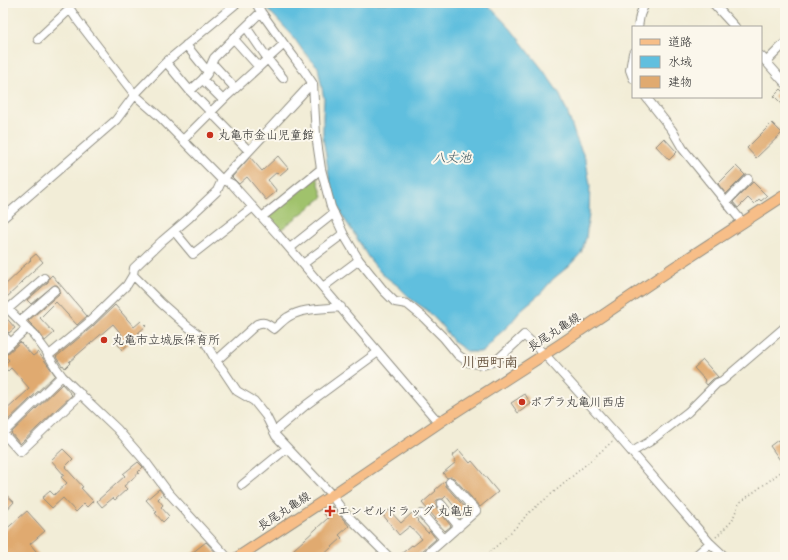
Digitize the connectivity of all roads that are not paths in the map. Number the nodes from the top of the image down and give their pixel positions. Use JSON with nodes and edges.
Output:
{"nodes":[{"id":1,"x":237,"y":3,"type":"edge"},
{"id":2,"x":256,"y":3,"type":"edge"},
{"id":3,"x":645,"y":3,"type":"edge"},
{"id":4,"x":713,"y":3,"type":"edge"},
{"id":5,"x":68,"y":5,"type":"edge"},
{"id":6,"x":261,"y":12,"type":"junction"},
{"id":7,"x":638,"y":26,"type":"edge"},
{"id":8,"x":734,"y":26,"type":"edge"},
{"id":9,"x":246,"y":27,"type":"junction"},
{"id":10,"x":233,"y":38,"type":"junction"},
{"id":11,"x":38,"y":39,"type":"dead end"},
{"id":12,"x":785,"y":43,"type":"edge"},
{"id":13,"x":284,"y":44,"type":"junction"},
{"id":14,"x":186,"y":45,"type":"junction"},
{"id":15,"x":268,"y":59,"type":"junction"},
{"id":16,"x":632,"y":59,"type":"edge"},
{"id":17,"x":764,"y":59,"type":"edge"},
{"id":18,"x":166,"y":62,"type":"junction"},
{"id":19,"x":212,"y":63,"type":"junction"},
{"id":20,"x":259,"y":67,"type":"junction"},
{"id":21,"x":208,"y":72,"type":"junction"},
{"id":22,"x":632,"y":75,"type":"edge"},
{"id":23,"x":283,"y":78,"type":"dead end"},
{"id":24,"x":203,"y":80,"type":"junction"},
{"id":25,"x":312,"y":83,"type":"junction"},
{"id":26,"x":785,"y":83,"type":"edge"},
{"id":27,"x":235,"y":88,"type":"junction"},
{"id":28,"x":190,"y":91,"type":"junction"},
{"id":29,"x":134,"y":95,"type":"junction"},
{"id":30,"x":647,"y":98,"type":"edge"},
{"id":31,"x":223,"y":100,"type":"junction"},
{"id":32,"x":211,"y":112,"type":"junction"},
{"id":33,"x":183,"y":140,"type":"junction"},
{"id":34,"x":249,"y":151,"type":"junction"},
{"id":35,"x":321,"y":169,"type":"junction"},
{"id":36,"x":748,"y":179,"type":"dead end"},
{"id":37,"x":222,"y":180,"type":"junction"},
{"id":38,"x":785,"y":195,"type":"edge"},
{"id":39,"x":726,"y":202,"type":"junction"},
{"id":40,"x":252,"y":207,"type":"junction"},
{"id":41,"x":334,"y":213,"type":"junction"},
{"id":42,"x":262,"y":217,"type":"junction"},
{"id":43,"x":3,"y":218,"type":"edge"},
{"id":44,"x":744,"y":222,"type":"junction"},
{"id":45,"x":174,"y":231,"type":"junction"},
{"id":46,"x":343,"y":234,"type":"junction"},
{"id":47,"x":290,"y":248,"type":"junction"},
{"id":48,"x":360,"y":260,"type":"junction"},
{"id":49,"x":303,"y":264,"type":"junction"},
{"id":50,"x":133,"y":275,"type":"junction"},
{"id":51,"x":44,"y":278,"type":"dead end"},
{"id":52,"x":323,"y":287,"type":"junction"},
{"id":53,"x":55,"y":290,"type":"dead end"},
{"id":54,"x":6,"y":307,"type":"edge"},
{"id":55,"x":340,"y":307,"type":"junction"},
{"id":56,"x":20,"y":321,"type":"junction"},
{"id":57,"x":785,"y":327,"type":"edge"},
{"id":58,"x":27,"y":328,"type":"junction"},
{"id":59,"x":3,"y":335,"type":"edge"},
{"id":60,"x":10,"y":343,"type":"junction"},
{"id":61,"x":3,"y":350,"type":"edge"},
{"id":62,"x":378,"y":352,"type":"junction"},
{"id":63,"x":544,"y":355,"type":"junction"},
{"id":64,"x":48,"y":356,"type":"junction"},
{"id":65,"x":216,"y":361,"type":"junction"},
{"id":66,"x":62,"y":376,"type":"junction"},
{"id":67,"x":81,"y":394,"type":"junction"},
{"id":68,"x":439,"y":422,"type":"junction"},
{"id":69,"x":274,"y":432,"type":"junction"},
{"id":70,"x":3,"y":433,"type":"edge"},
{"id":71,"x":287,"y":448,"type":"junction"},
{"id":72,"x":632,"y":452,"type":"junction"},
{"id":73,"x":450,"y":482,"type":"dead end"},
{"id":74,"x":242,"y":485,"type":"dead end"},
{"id":75,"x":331,"y":496,"type":"junction"},
{"id":76,"x":441,"y":504,"type":"dead end"},
{"id":77,"x":422,"y":514,"type":"dead end"},
{"id":78,"x":459,"y":527,"type":"junction"},
{"id":79,"x":444,"y":539,"type":"junction"},
{"id":80,"x":710,"y":543,"type":"junction"},
{"id":81,"x":227,"y":557,"type":"edge"},
{"id":82,"x":238,"y":557,"type":"edge"},
{"id":83,"x":389,"y":557,"type":"edge"},
{"id":84,"x":424,"y":557,"type":"edge"},
{"id":85,"x":694,"y":557,"type":"edge"},
{"id":86,"x":725,"y":557,"type":"edge"}],
"edges":[{"from":1,"to":14,"type":"street"},
{"from":2,"to":6,"type":"street"},
{"from":3,"to":7,"type":"street"},
{"from":4,"to":8,"type":"street"},
{"from":5,"to":11,"type":"street"},
{"from":5,"to":29,"type":"street"},
{"from":6,"to":9,"type":"street"},
{"from":6,"to":13,"type":"street"},
{"from":9,"to":10,"type":"street"},
{"from":9,"to":15,"type":"street"},
{"from":10,"to":19,"type":"street"},
{"from":10,"to":20,"type":"street"},
{"from":12,"to":17,"type":"street"},
{"from":13,"to":15,"type":"street"},
{"from":13,"to":25,"type":"street"},
{"from":14,"to":18,"type":"street"},
{"from":14,"to":21,"type":"street"},
{"from":15,"to":20,"type":"street"},
{"from":15,"to":23,"type":"street"},
{"from":16,"to":22,"type":"street"},
{"from":17,"to":26,"type":"street"},
{"from":18,"to":28,"type":"street"},
{"from":18,"to":29,"type":"street"},
{"from":19,"to":21,"type":"street"},
{"from":19,"to":27,"type":"street"},
{"from":20,"to":27,"type":"street"},
{"from":21,"to":24,"type":"street"},
{"from":24,"to":28,"type":"street"},
{"from":24,"to":31,"type":"street"},
{"from":25,"to":34,"type":"street"},
{"from":25,"to":35,"type":"street"},
{"from":27,"to":31,"type":"street"},
{"from":28,"to":32,"type":"street"},
{"from":29,"to":33,"type":"street"},
{"from":29,"to":43,"type":"street"},
{"from":30,"to":39,"type":"street"},
{"from":31,"to":32,"type":"street"},
{"from":32,"to":33,"type":"street"},
{"from":32,"to":34,"type":"street"},
{"from":33,"to":37,"type":"street"},
{"from":34,"to":37,"type":"street"},
{"from":35,"to":41,"type":"street"},
{"from":35,"to":42,"type":"street"},
{"from":36,"to":39,"type":"street"},
{"from":37,"to":40,"type":"street"},
{"from":37,"to":45,"type":"street"},
{"from":38,"to":44,"type":"main road","name":"長尾丸亀線"},
{"from":39,"to":44,"type":"street"},
{"from":40,"to":42,"type":"street"},
{"from":40,"to":45,"type":"street"},
{"from":41,"to":46,"type":"street"},
{"from":41,"to":47,"type":"street"},
{"from":42,"to":47,"type":"street"},
{"from":44,"to":63,"type":"main road","name":"長尾丸亀線"},
{"from":45,"to":50,"type":"street"},
{"from":46,"to":48,"type":"street"},
{"from":46,"to":49,"type":"street"},
{"from":47,"to":49,"type":"street"},
{"from":48,"to":52,"type":"street"},
{"from":48,"to":63,"type":"street"},
{"from":49,"to":52,"type":"street"},
{"from":50,"to":64,"type":"street"},
{"from":50,"to":65,"type":"street"},
{"from":51,"to":54,"type":"street"},
{"from":52,"to":55,"type":"street"},
{"from":53,"to":56,"type":"street"},
{"from":54,"to":56,"type":"street"},
{"from":55,"to":62,"type":"street"},
{"from":55,"to":65,"type":"street"},
{"from":56,"to":58,"type":"street"},
{"from":57,"to":72,"type":"street"},
{"from":58,"to":60,"type":"street"},
{"from":58,"to":64,"type":"street"},
{"from":59,"to":60,"type":"street"},
{"from":60,"to":61,"type":"street"},
{"from":62,"to":68,"type":"street"},
{"from":62,"to":69,"type":"street"},
{"from":63,"to":68,"type":"main road","name":"長尾丸亀線"},
{"from":63,"to":72,"type":"street"},
{"from":64,"to":66,"type":"street"},
{"from":65,"to":69,"type":"street"},
{"from":66,"to":67,"type":"street"},
{"from":66,"to":70,"type":"street"},
{"from":67,"to":70,"type":"street"},
{"from":67,"to":81,"type":"street"},
{"from":68,"to":75,"type":"main road","name":"長尾丸亀線"},
{"from":69,"to":71,"type":"street"},
{"from":71,"to":74,"type":"street"},
{"from":71,"to":75,"type":"street"},
{"from":72,"to":80,"type":"street"},
{"from":73,"to":78,"type":"street"},
{"from":75,"to":82,"type":"main road","name":"長尾丸亀線"},
{"from":75,"to":83,"type":"street"},
{"from":76,"to":78,"type":"street"},
{"from":77,"to":79,"type":"street"},
{"from":78,"to":79,"type":"street"},
{"from":79,"to":84,"type":"street"},
{"from":80,"to":85,"type":"street"},
{"from":80,"to":86,"type":"street"}]}
